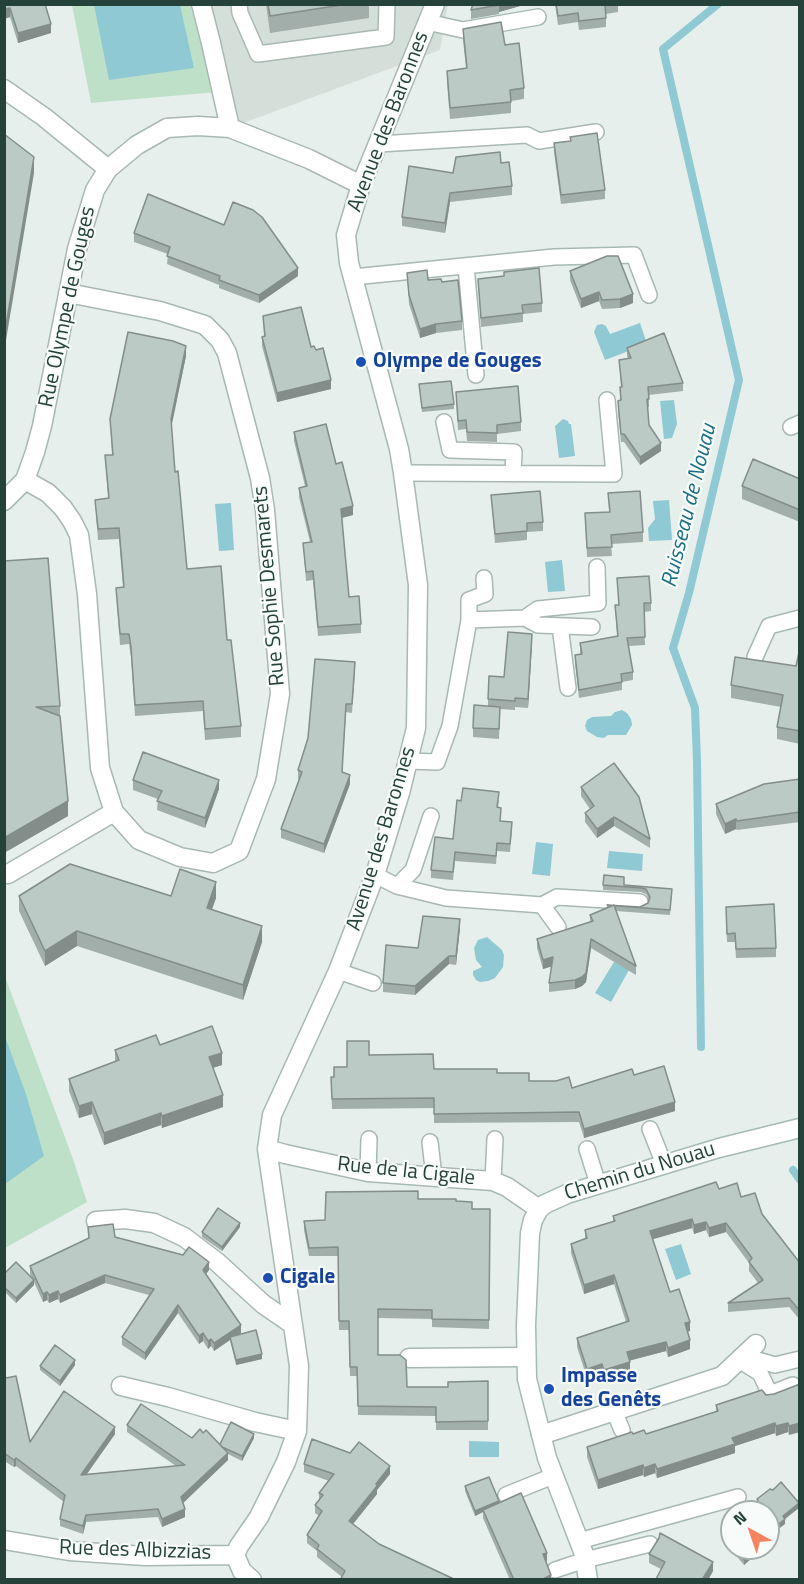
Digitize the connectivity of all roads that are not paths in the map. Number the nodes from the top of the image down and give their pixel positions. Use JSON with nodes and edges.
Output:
{"nodes":[{"id":1,"x":201,"y":4,"type":"edge"},
{"id":2,"x":239,"y":4,"type":"edge"},
{"id":3,"x":387,"y":4,"type":"edge"},
{"id":4,"x":435,"y":4,"type":"edge"},
{"id":5,"x":538,"y":17,"type":"dead end"},
{"id":6,"x":427,"y":22,"type":"junction"},
{"id":7,"x":4,"y":89,"type":"edge"},
{"id":8,"x":230,"y":129,"type":"junction"},
{"id":9,"x":597,"y":132,"type":"edge"},
{"id":10,"x":379,"y":144,"type":"junction"},
{"id":11,"x":108,"y":169,"type":"junction"},
{"id":12,"x":361,"y":185,"type":"junction"},
{"id":13,"x":466,"y":266,"type":"junction"},
{"id":14,"x":353,"y":277,"type":"junction"},
{"id":15,"x":68,"y":293,"type":"junction"},
{"id":16,"x":649,"y":295,"type":"dead end"},
{"id":17,"x":476,"y":375,"type":"dead end"},
{"id":18,"x":607,"y":400,"type":"dead end"},
{"id":19,"x":444,"y":422,"type":"dead end"},
{"id":20,"x":403,"y":473,"type":"junction"},
{"id":21,"x":513,"y":474,"type":"junction"},
{"id":22,"x":25,"y":480,"type":"junction"},
{"id":23,"x":4,"y":501,"type":"edge"},
{"id":24,"x":597,"y":567,"type":"dead end"},
{"id":25,"x":484,"y":578,"type":"dead end"},
{"id":26,"x":525,"y":618,"type":"junction"},
{"id":27,"x":800,"y":618,"type":"edge"},
{"id":28,"x":469,"y":620,"type":"junction"},
{"id":29,"x":560,"y":626,"type":"junction"},
{"id":30,"x":592,"y":627,"type":"dead end"},
{"id":31,"x":755,"y":657,"type":"edge"},
{"id":32,"x":568,"y":688,"type":"dead end"},
{"id":33,"x":408,"y":761,"type":"junction"},
{"id":34,"x":114,"y":812,"type":"junction"},
{"id":35,"x":431,"y":816,"type":"dead end"},
{"id":36,"x":8,"y":874,"type":"dead end"},
{"id":37,"x":375,"y":875,"type":"junction"},
{"id":38,"x":397,"y":886,"type":"junction"},
{"id":39,"x":640,"y":902,"type":"dead end"},
{"id":40,"x":542,"y":904,"type":"junction"},
{"id":41,"x":558,"y":927,"type":"dead end"},
{"id":42,"x":338,"y":971,"type":"junction"},
{"id":43,"x":373,"y":983,"type":"dead end"},
{"id":44,"x":800,"y":1128,"type":"edge"},
{"id":45,"x":650,"y":1129,"type":"dead end"},
{"id":46,"x":369,"y":1139,"type":"dead end"},
{"id":47,"x":495,"y":1139,"type":"dead end"},
{"id":48,"x":430,"y":1142,"type":"dead end"},
{"id":49,"x":267,"y":1149,"type":"junction"},
{"id":50,"x":586,"y":1149,"type":"dead end"},
{"id":51,"x":664,"y":1164,"type":"junction"},
{"id":52,"x":368,"y":1172,"type":"junction"},
{"id":53,"x":434,"y":1177,"type":"junction"},
{"id":54,"x":493,"y":1181,"type":"junction"},
{"id":55,"x":598,"y":1184,"type":"junction"},
{"id":56,"x":539,"y":1209,"type":"junction"},
{"id":57,"x":96,"y":1221,"type":"dead end"},
{"id":58,"x":292,"y":1324,"type":"junction"},
{"id":59,"x":746,"y":1353,"type":"junction"},
{"id":60,"x":525,"y":1357,"type":"junction"},
{"id":61,"x":409,"y":1358,"type":"dead end"},
{"id":62,"x":800,"y":1359,"type":"edge"},
{"id":63,"x":793,"y":1385,"type":"edge"},
{"id":64,"x":121,"y":1386,"type":"dead end"},
{"id":65,"x":614,"y":1410,"type":"junction"},
{"id":66,"x":297,"y":1431,"type":"junction"},
{"id":67,"x":622,"y":1431,"type":"dead end"},
{"id":68,"x":541,"y":1435,"type":"junction"},
{"id":69,"x":553,"y":1476,"type":"junction"},
{"id":70,"x":506,"y":1495,"type":"dead end"},
{"id":71,"x":738,"y":1497,"type":"dead end"},
{"id":72,"x":4,"y":1540,"type":"edge"},
{"id":73,"x":579,"y":1541,"type":"junction"},
{"id":74,"x":650,"y":1544,"type":"dead end"},
{"id":75,"x":235,"y":1555,"type":"junction"},
{"id":76,"x":585,"y":1560,"type":"junction"},
{"id":77,"x":555,"y":1570,"type":"dead end"},
{"id":78,"x":252,"y":1580,"type":"edge"},
{"id":79,"x":588,"y":1580,"type":"edge"}],
"edges":[{"from":1,"to":8,"type":"street"},
{"from":2,"to":3,"type":"lane"},
{"from":4,"to":6,"type":"street","name":"Avenue des Baronnes"},
{"from":5,"to":6,"type":"lane"},
{"from":6,"to":10,"type":"street","name":"Avenue des Baronnes"},
{"from":7,"to":11,"type":"street"},
{"from":8,"to":11,"type":"street","name":"Rue Olympe de Gouges"},
{"from":8,"to":12,"type":"street","name":"Rue Olympe de Gouges"},
{"from":9,"to":10,"type":"lane"},
{"from":10,"to":12,"type":"street","name":"Avenue des Baronnes"},
{"from":11,"to":15,"type":"street","name":"Rue Olympe de Gouges"},
{"from":12,"to":14,"type":"street","name":"Avenue des Baronnes"},
{"from":13,"to":14,"type":"lane"},
{"from":13,"to":16,"type":"lane"},
{"from":13,"to":17,"type":"lane"},
{"from":14,"to":20,"type":"street","name":"Avenue des Baronnes"},
{"from":15,"to":22,"type":"street","name":"Rue Olympe de Gouges"},
{"from":15,"to":34,"type":"street","name":"Rue Sophie Desmarets"},
{"from":18,"to":21,"type":"lane"},
{"from":19,"to":21,"type":"lane"},
{"from":20,"to":21,"type":"lane"},
{"from":20,"to":33,"type":"street","name":"Avenue des Baronnes"},
{"from":22,"to":23,"type":"street","name":"Rue Olympe de Gouges"},
{"from":22,"to":34,"type":"street","name":"Rue Sophie Desmarets"},
{"from":24,"to":26,"type":"lane"},
{"from":25,"to":28,"type":"lane"},
{"from":26,"to":28,"type":"lane"},
{"from":26,"to":29,"type":"lane"},
{"from":27,"to":31,"type":"lane"},
{"from":28,"to":33,"type":"lane"},
{"from":29,"to":30,"type":"lane"},
{"from":29,"to":32,"type":"lane"},
{"from":33,"to":37,"type":"street","name":"Avenue des Baronnes"},
{"from":34,"to":36,"type":"street"},
{"from":35,"to":38,"type":"lane"},
{"from":37,"to":38,"type":"lane"},
{"from":37,"to":42,"type":"street","name":"Avenue des Baronnes"},
{"from":38,"to":40,"type":"lane"},
{"from":39,"to":40,"type":"lane"},
{"from":40,"to":41,"type":"lane"},
{"from":42,"to":43,"type":"lane"},
{"from":42,"to":49,"type":"street","name":"Avenue des Baronnes"},
{"from":44,"to":51,"type":"street","name":"Chemin du Nouau"},
{"from":45,"to":51,"type":"lane"},
{"from":46,"to":52,"type":"lane"},
{"from":47,"to":54,"type":"lane"},
{"from":48,"to":53,"type":"lane"},
{"from":49,"to":52,"type":"street","name":"Rue de la Cigale"},
{"from":49,"to":58,"type":"street","name":"Avenue des Baronnes"},
{"from":50,"to":55,"type":"lane"},
{"from":51,"to":55,"type":"street","name":"Chemin du Nouau"},
{"from":52,"to":53,"type":"street","name":"Rue de la Cigale"},
{"from":53,"to":54,"type":"street","name":"Rue de la Cigale"},
{"from":54,"to":56,"type":"street","name":"Rue de la Cigale"},
{"from":55,"to":56,"type":"street","name":"Chemin du Nouau"},
{"from":56,"to":60,"type":"street","name":"Chemin du Nouau"},
{"from":57,"to":58,"type":"street"},
{"from":58,"to":66,"type":"street","name":"Avenue des Baronnes"},
{"from":59,"to":62,"type":"lane"},
{"from":59,"to":63,"type":"lane"},
{"from":59,"to":65,"type":"street"},
{"from":60,"to":61,"type":"street"},
{"from":60,"to":68,"type":"street","name":"Chemin du Nouau"},
{"from":64,"to":66,"type":"street"},
{"from":65,"to":67,"type":"lane"},
{"from":65,"to":68,"type":"street"},
{"from":66,"to":75,"type":"street","name":"Avenue des Baronnes"},
{"from":68,"to":69,"type":"street","name":"Chemin du Nouau"},
{"from":69,"to":70,"type":"lane"},
{"from":69,"to":73,"type":"street","name":"Chemin du Nouau"},
{"from":71,"to":73,"type":"lane"},
{"from":72,"to":75,"type":"street","name":"Rue des Albizzias"},
{"from":73,"to":76,"type":"street","name":"Chemin du Nouau"},
{"from":74,"to":76,"type":"lane"},
{"from":75,"to":78,"type":"street","name":"Rue des Albizzias"},
{"from":76,"to":77,"type":"lane"},
{"from":76,"to":79,"type":"street","name":"Chemin du Nouau"}]}
